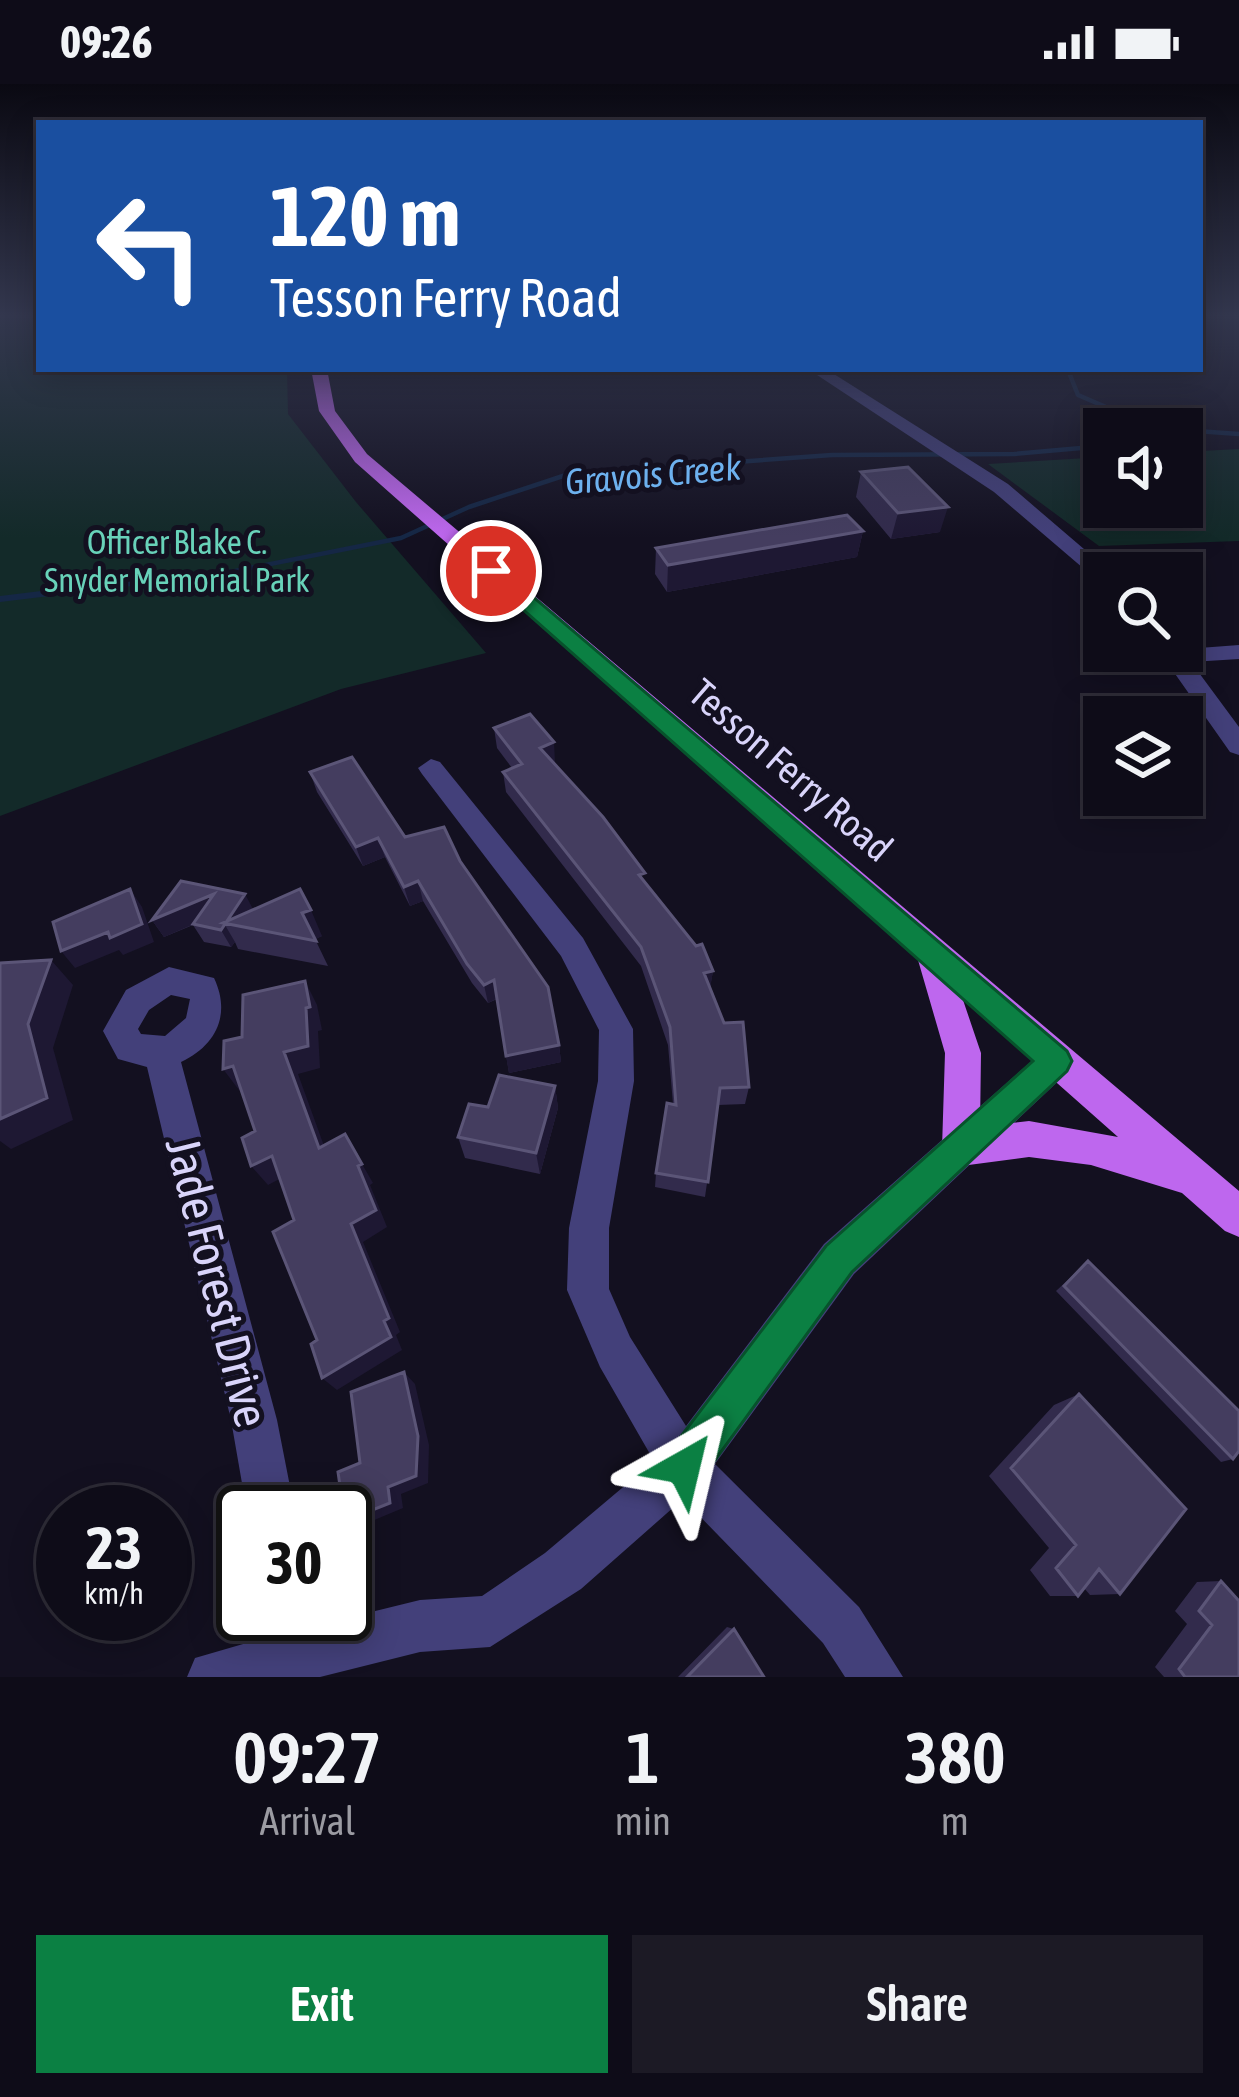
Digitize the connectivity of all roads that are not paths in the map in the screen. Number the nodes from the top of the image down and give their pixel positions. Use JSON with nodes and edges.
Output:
{"nodes":[{"id":1,"x":321,"y":389,"type":"edge"},
{"id":2,"x":848,"y":389,"type":"edge"},
{"id":3,"x":1083,"y":557,"type":"edge"},
{"id":4,"x":1239,"y":652,"type":"edge"},
{"id":5,"x":1203,"y":653,"type":"edge"},
{"id":6,"x":1186,"y":672,"type":"edge"},
{"id":7,"x":1239,"y":746,"type":"edge"},
{"id":8,"x":431,"y":768,"type":"dead end"},
{"id":9,"x":931,"y":952,"type":"junction"},
{"id":10,"x":161,"y":1053,"type":"dead end"},
{"id":11,"x":1056,"y":1061,"type":"junction"},
{"id":12,"x":961,"y":1148,"type":"junction"},
{"id":13,"x":1193,"y":1178,"type":"junction"},
{"id":14,"x":1239,"y":1217,"type":"edge"},
{"id":15,"x":684,"y":1467,"type":"junction"},
{"id":16,"x":266,"y":1485,"type":"edge"},
{"id":17,"x":277,"y":1651,"type":"edge"},
{"id":18,"x":214,"y":1677,"type":"edge"},
{"id":19,"x":876,"y":1677,"type":"edge"}],
"edges":[{"from":1,"to":9,"type":"main road","name":"Tesson Ferry Road"},
{"from":2,"to":3,"type":"street"},
{"from":4,"to":5,"type":"street"},
{"from":6,"to":7,"type":"street"},
{"from":8,"to":15,"type":"street"},
{"from":9,"to":11,"type":"main road","name":"Tesson Ferry Road"},
{"from":9,"to":12,"type":"main road"},
{"from":10,"to":16,"type":"street","name":"Jade Forest Drive"},
{"from":11,"to":12,"type":"street"},
{"from":11,"to":13,"type":"main road","name":"Tesson Ferry Road"},
{"from":12,"to":13,"type":"main road"},
{"from":12,"to":15,"type":"street"},
{"from":13,"to":14,"type":"main road","name":"Tesson Ferry Road"},
{"from":15,"to":17,"type":"street"},
{"from":15,"to":19,"type":"street"},
{"from":17,"to":18,"type":"street"}]}
